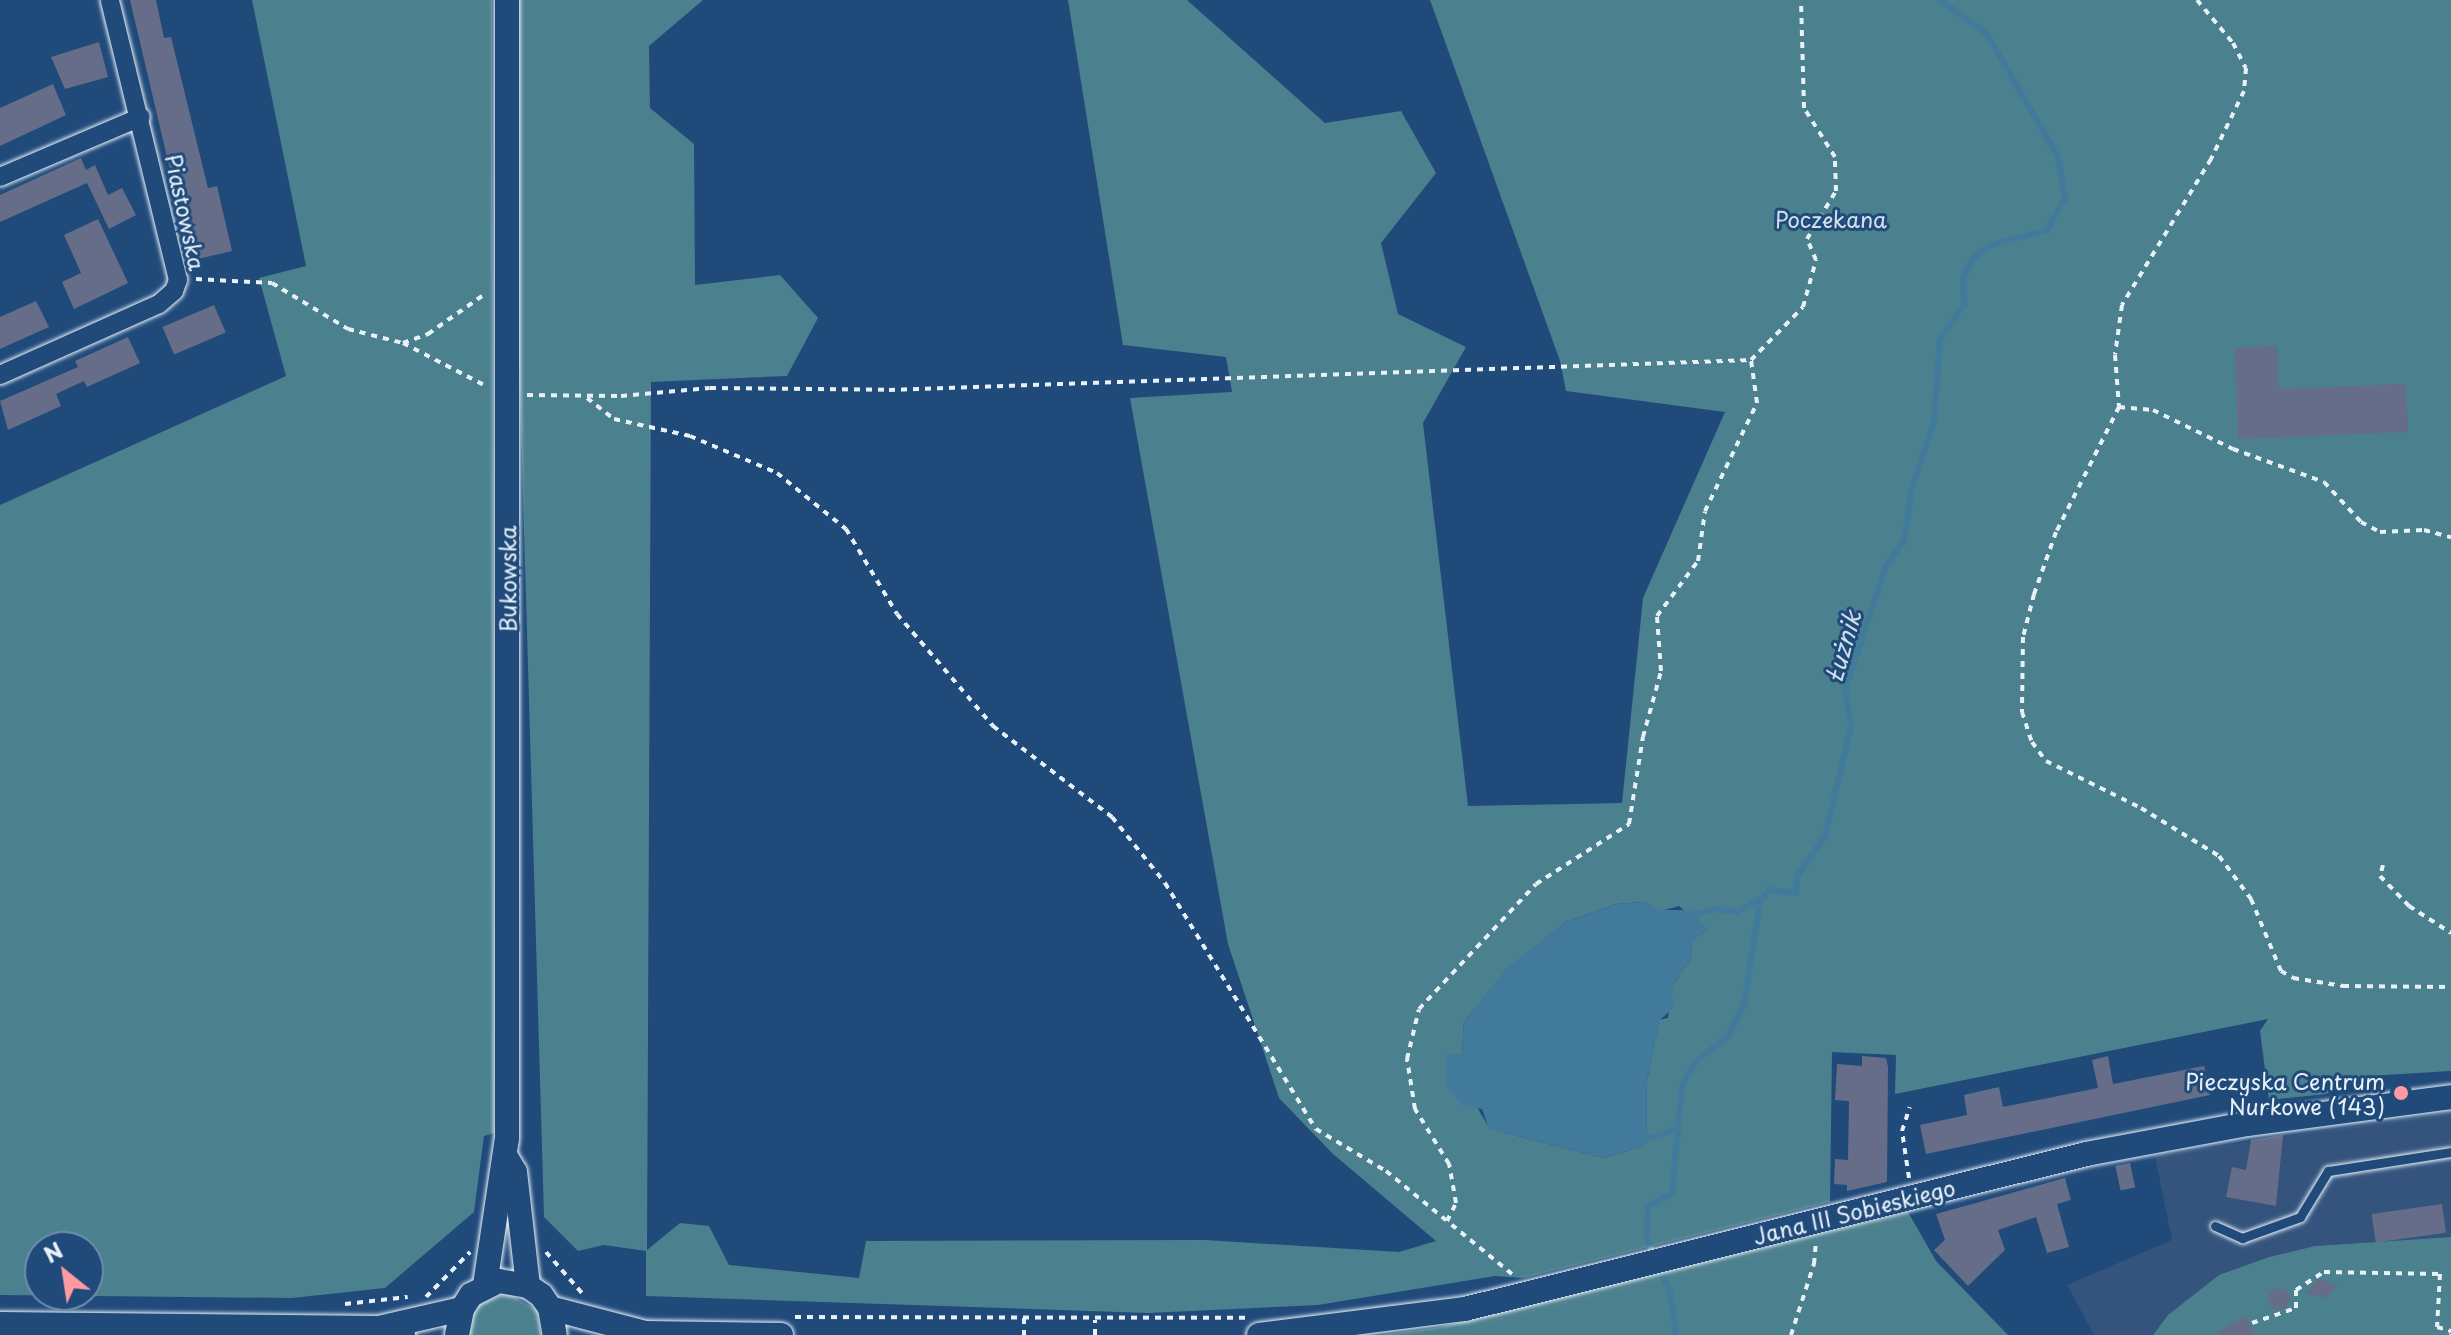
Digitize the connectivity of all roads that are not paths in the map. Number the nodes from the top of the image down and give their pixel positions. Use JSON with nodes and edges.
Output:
{"nodes":[{"id":1,"x":110,"y":0,"type":"edge"},
{"id":2,"x":507,"y":0,"type":"edge"},
{"id":3,"x":141,"y":117,"type":"junction"},
{"id":4,"x":0,"y":177,"type":"edge"},
{"id":5,"x":0,"y":375,"type":"edge"},
{"id":6,"x":2451,"y":1097,"type":"edge"},
{"id":7,"x":2451,"y":1152,"type":"edge"},
{"id":8,"x":506,"y":1157,"type":"junction"},
{"id":9,"x":2215,"y":1226,"type":"dead end"},
{"id":10,"x":485,"y":1285,"type":"junction"},
{"id":11,"x":528,"y":1286,"type":"junction"},
{"id":12,"x":550,"y":1308,"type":"junction"},
{"id":13,"x":462,"y":1309,"type":"junction"},
{"id":14,"x":0,"y":1324,"type":"edge"},
{"id":15,"x":784,"y":1326,"type":"edge"},
{"id":16,"x":1256,"y":1326,"type":"edge"},
{"id":17,"x":391,"y":1332,"type":"edge"},
{"id":18,"x":639,"y":1334,"type":"edge"},
{"id":19,"x":457,"y":1335,"type":"edge"},
{"id":20,"x":555,"y":1335,"type":"edge"}],
"edges":[{"from":1,"to":3,"type":"street","name":"Piastowska"},
{"from":2,"to":8,"type":"street","name":"Bukowska"},
{"from":3,"to":4,"type":"street"},
{"from":3,"to":5,"type":"street","name":"Piastowska"},
{"from":6,"to":16,"type":"street","name":"Jana III Sobieskiego"},
{"from":7,"to":9,"type":"lane"},
{"from":8,"to":10,"type":"street"},
{"from":8,"to":11,"type":"street"},
{"from":10,"to":11,"type":"street"},
{"from":10,"to":13,"type":"street"},
{"from":11,"to":12,"type":"street"},
{"from":12,"to":18,"type":"street"},
{"from":12,"to":20,"type":"street"},
{"from":13,"to":17,"type":"street"},
{"from":13,"to":19,"type":"street"},
{"from":14,"to":17,"type":"street"},
{"from":15,"to":18,"type":"street"}]}
